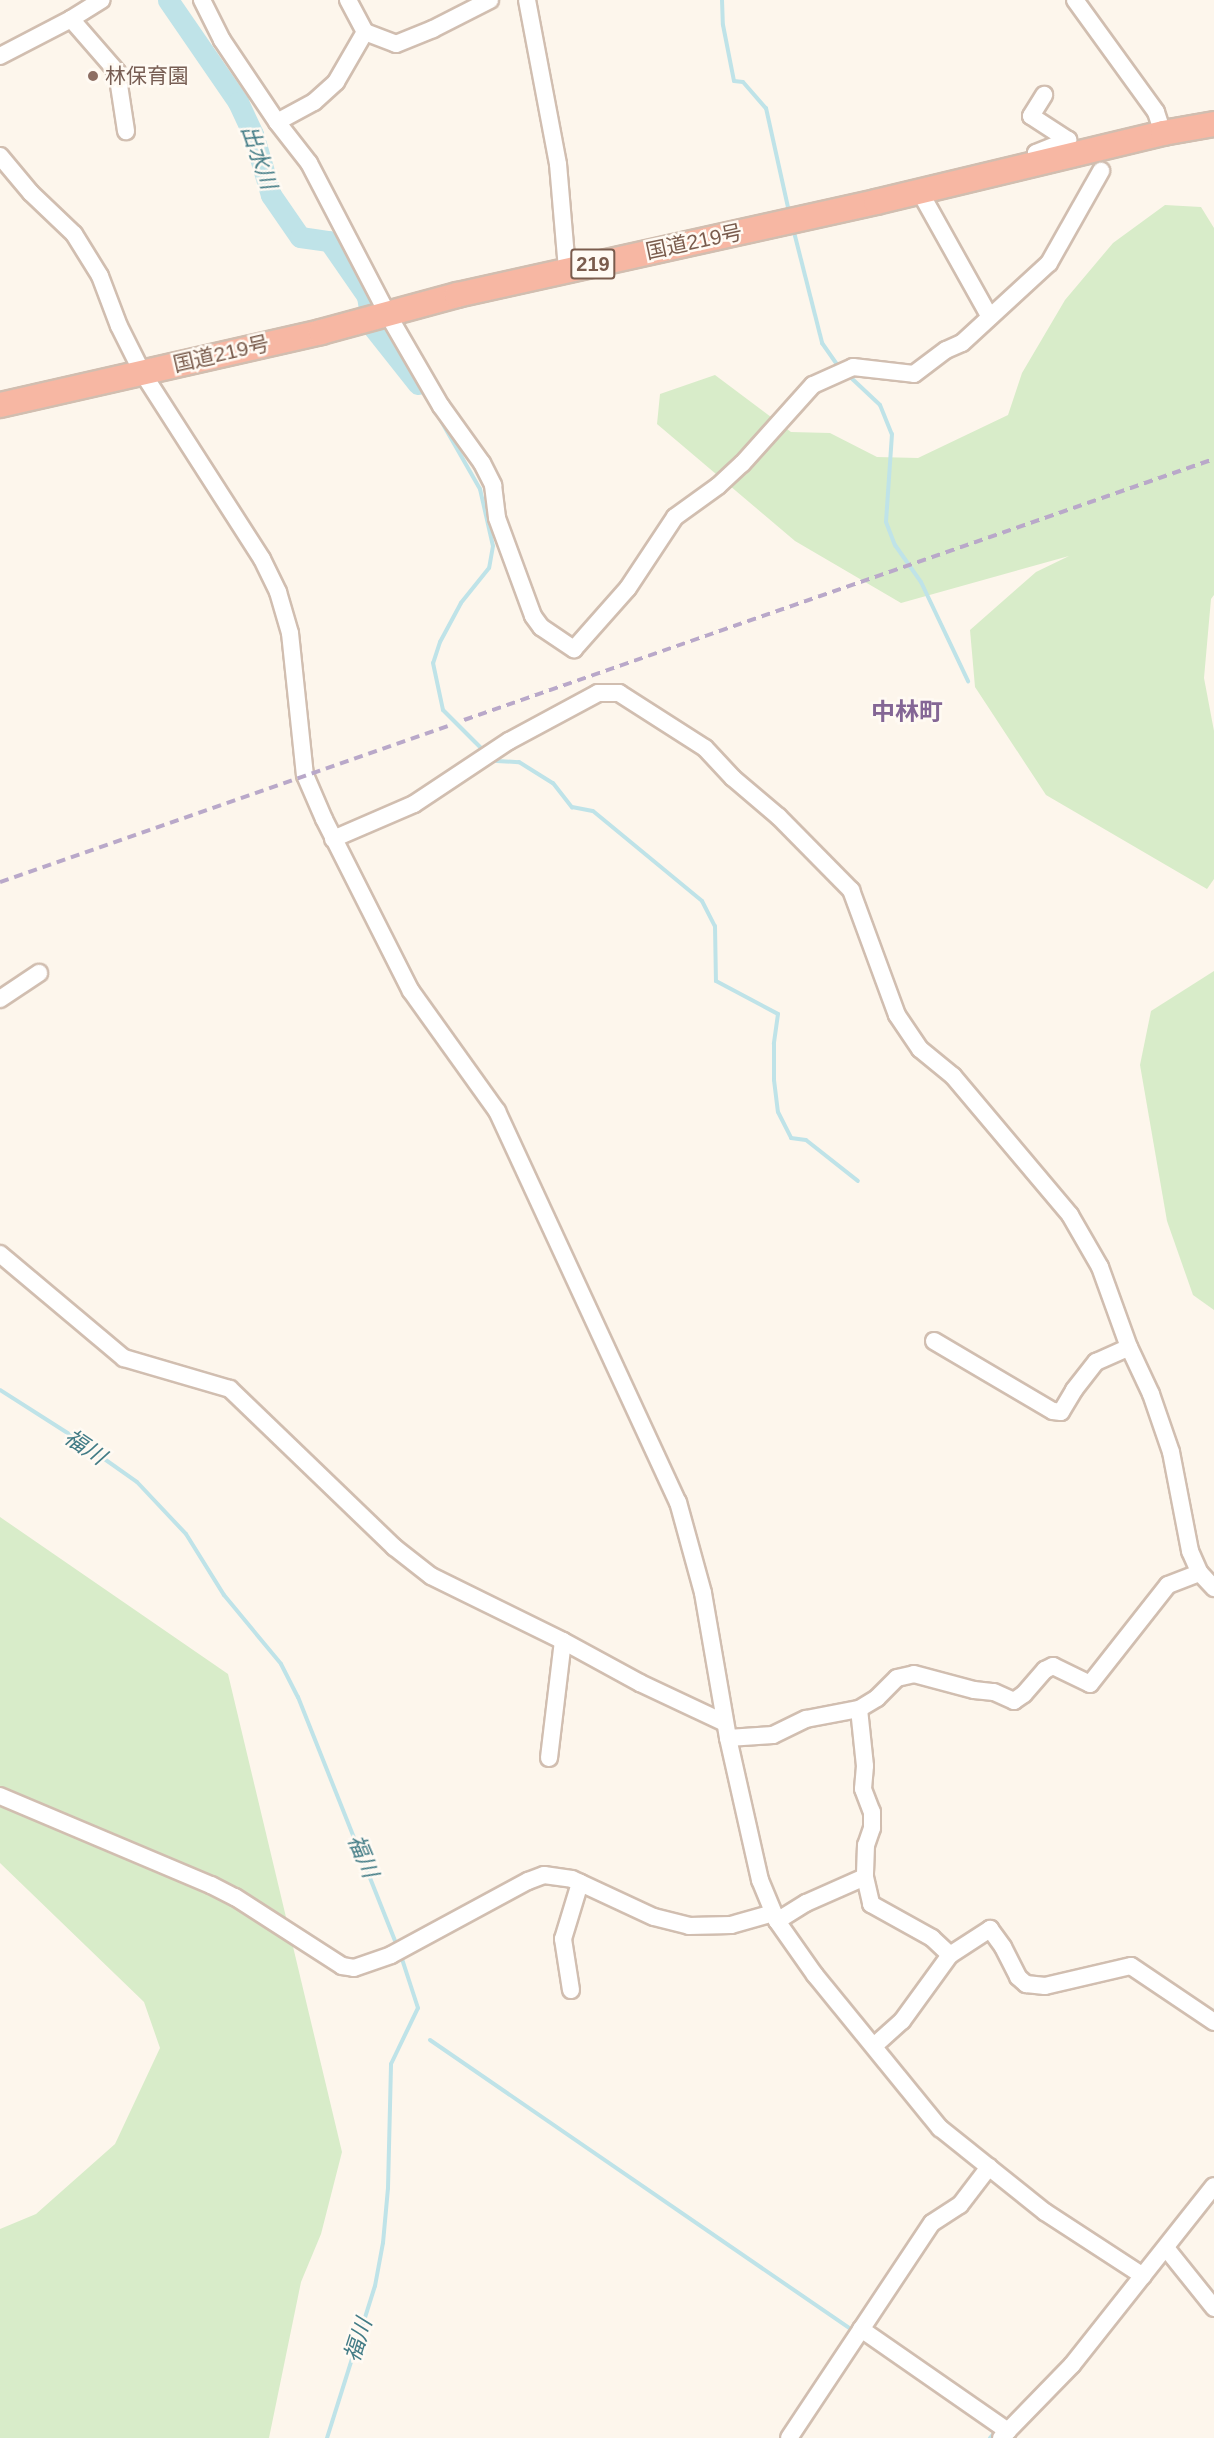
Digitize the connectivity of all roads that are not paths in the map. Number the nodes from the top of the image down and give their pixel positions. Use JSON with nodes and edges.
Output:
{"nodes":[{"id":1,"x":102,"y":0,"type":"edge"},
{"id":2,"x":202,"y":0,"type":"edge"},
{"id":3,"x":348,"y":0,"type":"edge"},
{"id":4,"x":490,"y":0,"type":"edge"},
{"id":5,"x":527,"y":0,"type":"edge"},
{"id":6,"x":1075,"y":0,"type":"edge"},
{"id":7,"x":71,"y":20,"type":"junction"},
{"id":8,"x":365,"y":32,"type":"junction"},
{"id":9,"x":0,"y":56,"type":"edge"},
{"id":10,"x":1044,"y":95,"type":"dead end"},
{"id":11,"x":277,"y":122,"type":"junction"},
{"id":12,"x":1214,"y":124,"type":"edge"},
{"id":13,"x":126,"y":131,"type":"dead end"},
{"id":14,"x":1163,"y":133,"type":"junction"},
{"id":15,"x":0,"y":156,"type":"edge"},
{"id":16,"x":1037,"y":164,"type":"junction"},
{"id":17,"x":1101,"y":171,"type":"dead end"},
{"id":18,"x":920,"y":192,"type":"junction"},
{"id":19,"x":567,"y":270,"type":"junction"},
{"id":20,"x":387,"y":314,"type":"junction"},
{"id":21,"x":990,"y":317,"type":"junction"},
{"id":22,"x":142,"y":372,"type":"junction"},
{"id":23,"x":0,"y":405,"type":"edge"},
{"id":24,"x":333,"y":839,"type":"junction"},
{"id":25,"x":39,"y":973,"type":"dead end"},
{"id":26,"x":0,"y":999,"type":"edge"},
{"id":27,"x":0,"y":1254,"type":"edge"},
{"id":28,"x":934,"y":1341,"type":"dead end"},
{"id":29,"x":1129,"y":1347,"type":"junction"},
{"id":30,"x":1200,"y":1573,"type":"junction"},
{"id":31,"x":1214,"y":1588,"type":"edge"},
{"id":32,"x":562,"y":1641,"type":"junction"},
{"id":33,"x":859,"y":1709,"type":"junction"},
{"id":34,"x":727,"y":1730,"type":"junction"},
{"id":35,"x":549,"y":1758,"type":"dead end"},
{"id":36,"x":0,"y":1796,"type":"edge"},
{"id":37,"x":866,"y":1877,"type":"junction"},
{"id":38,"x":580,"y":1883,"type":"junction"},
{"id":39,"x":775,"y":1917,"type":"junction"},
{"id":40,"x":950,"y":1955,"type":"junction"},
{"id":41,"x":571,"y":1990,"type":"dead end"},
{"id":42,"x":1214,"y":2022,"type":"edge"},
{"id":43,"x":874,"y":2046,"type":"junction"},
{"id":44,"x":989,"y":2167,"type":"junction"},
{"id":45,"x":1214,"y":2186,"type":"edge"},
{"id":46,"x":1166,"y":2248,"type":"junction"},
{"id":47,"x":1143,"y":2276,"type":"junction"},
{"id":48,"x":1214,"y":2308,"type":"edge"},
{"id":49,"x":861,"y":2329,"type":"junction"},
{"id":50,"x":1004,"y":2435,"type":"edge"},
{"id":51,"x":789,"y":2438,"type":"edge"}],
"edges":[{"from":1,"to":7,"type":"street"},
{"from":2,"to":11,"type":"street"},
{"from":3,"to":8,"type":"street"},
{"from":4,"to":8,"type":"street"},
{"from":5,"to":19,"type":"street"},
{"from":6,"to":14,"type":"street"},
{"from":7,"to":9,"type":"street"},
{"from":7,"to":13,"type":"street"},
{"from":8,"to":11,"type":"street"},
{"from":10,"to":16,"type":"street"},
{"from":11,"to":20,"type":"street"},
{"from":12,"to":14,"type":"highway","name":"国道219号","number":"219"},
{"from":14,"to":16,"type":"highway","name":"国道219号","number":"219"},
{"from":15,"to":22,"type":"street"},
{"from":16,"to":18,"type":"highway","name":"国道219号","number":"219"},
{"from":17,"to":21,"type":"street"},
{"from":18,"to":19,"type":"highway","name":"国道219号","number":"219"},
{"from":18,"to":21,"type":"street"},
{"from":19,"to":20,"type":"highway","name":"国道219号","number":"219"},
{"from":20,"to":21,"type":"street"},
{"from":20,"to":22,"type":"highway","name":"国道219号","number":"219"},
{"from":22,"to":23,"type":"highway","name":"国道219号","number":"219"},
{"from":22,"to":24,"type":"street"},
{"from":24,"to":29,"type":"street"},
{"from":24,"to":34,"type":"street"},
{"from":25,"to":26,"type":"street"},
{"from":27,"to":32,"type":"street"},
{"from":28,"to":29,"type":"street"},
{"from":29,"to":30,"type":"street"},
{"from":30,"to":31,"type":"street"},
{"from":30,"to":33,"type":"street"},
{"from":32,"to":34,"type":"street"},
{"from":32,"to":35,"type":"street"},
{"from":33,"to":34,"type":"street"},
{"from":33,"to":37,"type":"street"},
{"from":34,"to":39,"type":"street"},
{"from":36,"to":38,"type":"street"},
{"from":37,"to":39,"type":"street"},
{"from":37,"to":40,"type":"street"},
{"from":38,"to":39,"type":"street"},
{"from":38,"to":41,"type":"street"},
{"from":39,"to":43,"type":"street"},
{"from":40,"to":42,"type":"street"},
{"from":40,"to":43,"type":"street"},
{"from":43,"to":44,"type":"street"},
{"from":44,"to":47,"type":"street"},
{"from":44,"to":49,"type":"street"},
{"from":45,"to":46,"type":"street"},
{"from":46,"to":47,"type":"street"},
{"from":46,"to":48,"type":"street"},
{"from":47,"to":50,"type":"street"},
{"from":49,"to":50,"type":"street"},
{"from":49,"to":51,"type":"street"}]}
